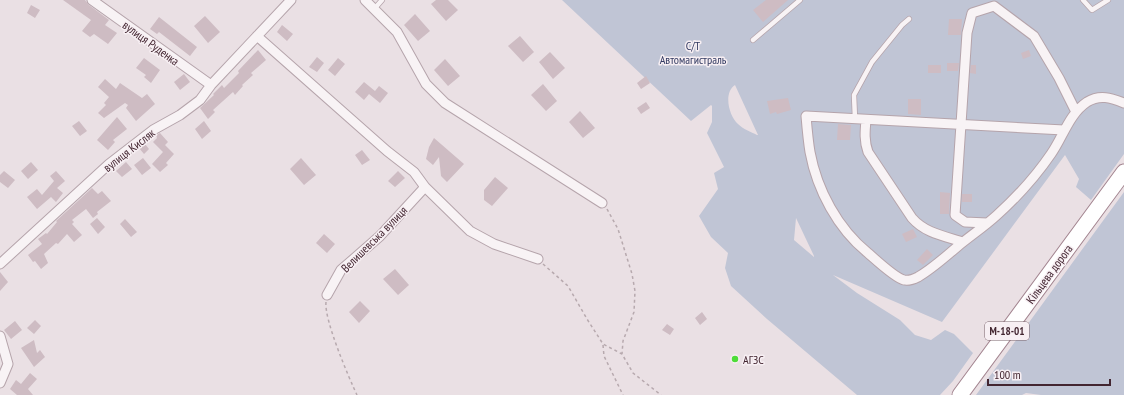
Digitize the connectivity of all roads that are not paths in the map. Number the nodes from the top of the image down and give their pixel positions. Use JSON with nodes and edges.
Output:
{"nodes":[{"id":1,"x":92,"y":0,"type":"edge"},
{"id":2,"x":291,"y":0,"type":"edge"},
{"id":3,"x":365,"y":0,"type":"edge"},
{"id":4,"x":382,"y":0,"type":"edge"},
{"id":5,"x":800,"y":0,"type":"edge"},
{"id":6,"x":1083,"y":0,"type":"edge"},
{"id":7,"x":1108,"y":0,"type":"edge"},
{"id":8,"x":375,"y":8,"type":"junction"},
{"id":9,"x":909,"y":19,"type":"dead end"},
{"id":10,"x":257,"y":36,"type":"junction"},
{"id":11,"x":753,"y":40,"type":"dead end"},
{"id":12,"x":211,"y":85,"type":"junction"},
{"id":13,"x":1124,"y":103,"type":"edge"},
{"id":14,"x":1076,"y":112,"type":"junction"},
{"id":15,"x":855,"y":119,"type":"junction"},
{"id":16,"x":866,"y":120,"type":"junction"},
{"id":17,"x":961,"y":125,"type":"junction"},
{"id":18,"x":1064,"y":130,"type":"junction"},
{"id":19,"x":1124,"y":172,"type":"edge"},
{"id":20,"x":425,"y":187,"type":"junction"},
{"id":21,"x":602,"y":203,"type":"road end"},
{"id":22,"x":987,"y":223,"type":"junction"},
{"id":23,"x":963,"y":242,"type":"junction"},
{"id":24,"x":538,"y":259,"type":"road end"},
{"id":25,"x":0,"y":264,"type":"edge"},
{"id":26,"x":327,"y":295,"type":"road end"},
{"id":27,"x":0,"y":336,"type":"edge"},
{"id":28,"x":0,"y":383,"type":"edge"},
{"id":29,"x":960,"y":395,"type":"edge"}],
"edges":[{"from":1,"to":12,"type":"street","name":"вулиця Руденка"},
{"from":2,"to":10,"type":"street","name":"вулиця Кисляк"},
{"from":3,"to":8,"type":"street"},
{"from":4,"to":8,"type":"lane"},
{"from":5,"to":11,"type":"lane"},
{"from":6,"to":7,"type":"lane"},
{"from":8,"to":21,"type":"street"},
{"from":9,"to":15,"type":"lane"},
{"from":10,"to":12,"type":"street","name":"вулиця Кисляк"},
{"from":10,"to":20,"type":"street"},
{"from":12,"to":25,"type":"street","name":"вулиця Кисляк"},
{"from":13,"to":14,"type":"street"},
{"from":14,"to":17,"type":"street"},
{"from":14,"to":18,"type":"street"},
{"from":15,"to":16,"type":"street"},
{"from":15,"to":23,"type":"street"},
{"from":16,"to":17,"type":"street"},
{"from":16,"to":23,"type":"street"},
{"from":17,"to":18,"type":"street"},
{"from":17,"to":22,"type":"street"},
{"from":18,"to":22,"type":"street"},
{"from":19,"to":29,"type":"highway","name":"Кільцева дорога","number":"М-18-01"},
{"from":20,"to":24,"type":"street"},
{"from":20,"to":26,"type":"street","name":"Велишевська вулиця"},
{"from":22,"to":23,"type":"street"},
{"from":27,"to":28,"type":"street"}]}
